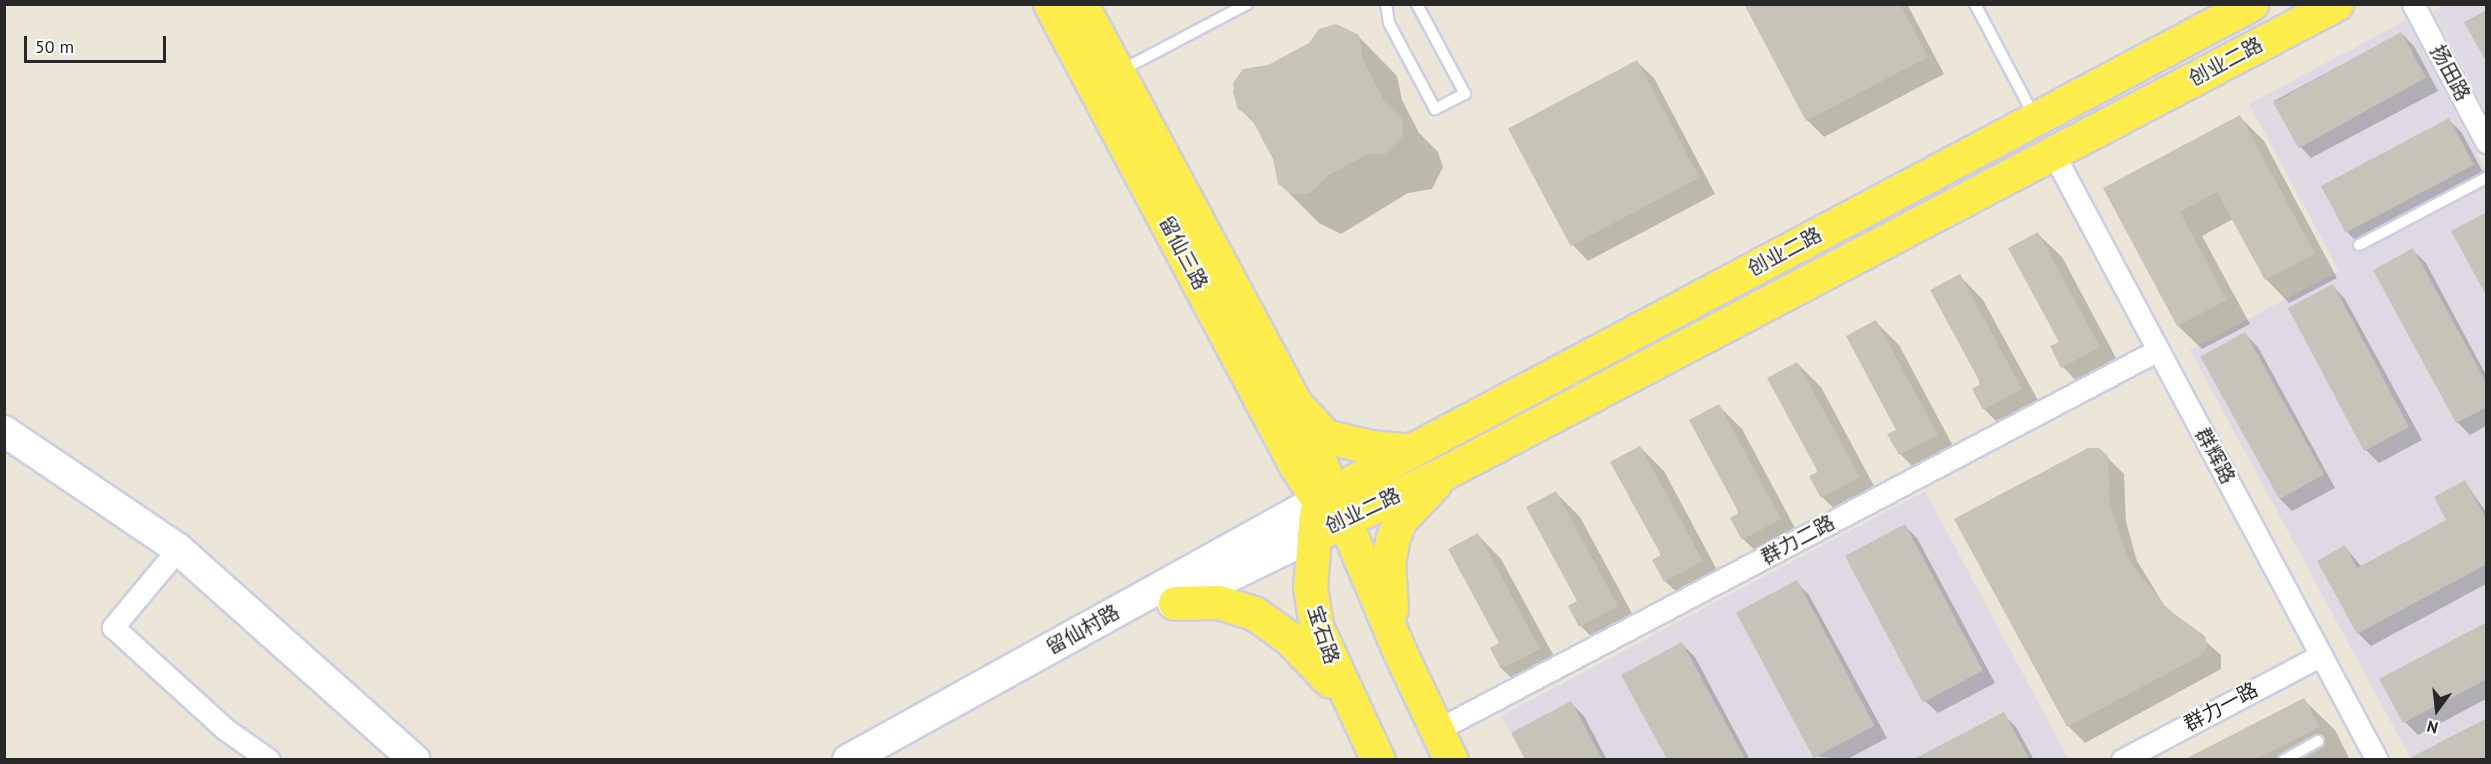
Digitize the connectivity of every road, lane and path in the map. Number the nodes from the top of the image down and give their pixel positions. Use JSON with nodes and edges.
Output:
{"nodes":[{"id":1,"x":1050,"y":4,"type":"edge"},
{"id":2,"x":1081,"y":4,"type":"edge"},
{"id":3,"x":1247,"y":4,"type":"edge"},
{"id":4,"x":1386,"y":4,"type":"edge"},
{"id":5,"x":1417,"y":4,"type":"edge"},
{"id":6,"x":1976,"y":4,"type":"edge"},
{"id":7,"x":2251,"y":4,"type":"edge"},
{"id":8,"x":2336,"y":4,"type":"edge"},
{"id":9,"x":2413,"y":4,"type":"edge"},
{"id":10,"x":1117,"y":72,"type":"junction"},
{"id":11,"x":2036,"y":119,"type":"junction"},
{"id":12,"x":2487,"y":142,"type":"edge"},
{"id":13,"x":2053,"y":153,"type":"junction"},
{"id":14,"x":2487,"y":178,"type":"edge"},
{"id":15,"x":2359,"y":245,"type":"dead end"},
{"id":16,"x":2158,"y":350,"type":"junction"},
{"id":17,"x":1295,"y":403,"type":"junction"},
{"id":18,"x":4,"y":431,"type":"edge"},
{"id":19,"x":1411,"y":451,"type":"junction"},
{"id":20,"x":1446,"y":472,"type":"junction"},
{"id":21,"x":1333,"y":503,"type":"junction"},
{"id":22,"x":1314,"y":535,"type":"junction"},
{"id":23,"x":178,"y":549,"type":"junction"},
{"id":24,"x":1174,"y":603,"type":"junction"},
{"id":25,"x":1396,"y":646,"type":"junction"},
{"id":26,"x":2321,"y":655,"type":"junction"},
{"id":27,"x":1354,"y":713,"type":"junction"},
{"id":28,"x":2318,"y":741,"type":"dead end"},
{"id":29,"x":1447,"y":751,"type":"edge"},
{"id":30,"x":269,"y":759,"type":"edge"},
{"id":31,"x":415,"y":759,"type":"edge"},
{"id":32,"x":848,"y":759,"type":"edge"},
{"id":33,"x":886,"y":759,"type":"edge"},
{"id":34,"x":1378,"y":759,"type":"edge"},
{"id":35,"x":2122,"y":759,"type":"edge"},
{"id":36,"x":2284,"y":759,"type":"edge"},
{"id":37,"x":2377,"y":759,"type":"edge"}],
"edges":[{"from":1,"to":21,"type":"main road","name":"留仙三路"},
{"from":2,"to":10,"type":"main road","name":"留仙三路"},
{"from":3,"to":10,"type":"lane"},
{"from":4,"to":5,"type":"lane"},
{"from":6,"to":11,"type":"lane"},
{"from":7,"to":11,"type":"main road","name":"创业二路"},
{"from":8,"to":13,"type":"main road","name":"创业二路"},
{"from":9,"to":12,"type":"street","name":"扬田路"},
{"from":10,"to":17,"type":"main road","name":"留仙三路"},
{"from":11,"to":19,"type":"main road","name":"创业二路"},
{"from":13,"to":16,"type":"street","name":"群辉路"},
{"from":13,"to":20,"type":"main road","name":"创业二路"},
{"from":14,"to":15,"type":"lane"},
{"from":16,"to":26,"type":"street","name":"群辉路"},
{"from":16,"to":29,"type":"street","name":"群力二路"},
{"from":17,"to":19,"type":"main road"},
{"from":17,"to":21,"type":"main road","name":"留仙三路"},
{"from":18,"to":23,"type":"street"},
{"from":19,"to":21,"type":"main road","name":"创业二路"},
{"from":20,"to":21,"type":"main road","name":"创业二路"},
{"from":20,"to":25,"type":"main road","name":"创业二路"},
{"from":21,"to":22,"type":"main road","name":"宝石路"},
{"from":21,"to":25,"type":"main road"},
{"from":21,"to":32,"type":"street","name":"留仙村路"},
{"from":22,"to":24,"type":"street","name":"留仙村路"},
{"from":22,"to":27,"type":"main road","name":"宝石路"},
{"from":23,"to":30,"type":"street"},
{"from":23,"to":31,"type":"street"},
{"from":24,"to":27,"type":"main road"},
{"from":24,"to":33,"type":"street","name":"留仙村路"},
{"from":25,"to":29,"type":"main road"},
{"from":26,"to":35,"type":"street","name":"群力一路"},
{"from":26,"to":37,"type":"street","name":"群辉路"},
{"from":27,"to":34,"type":"main road","name":"宝石路"},
{"from":28,"to":36,"type":"lane"}]}
